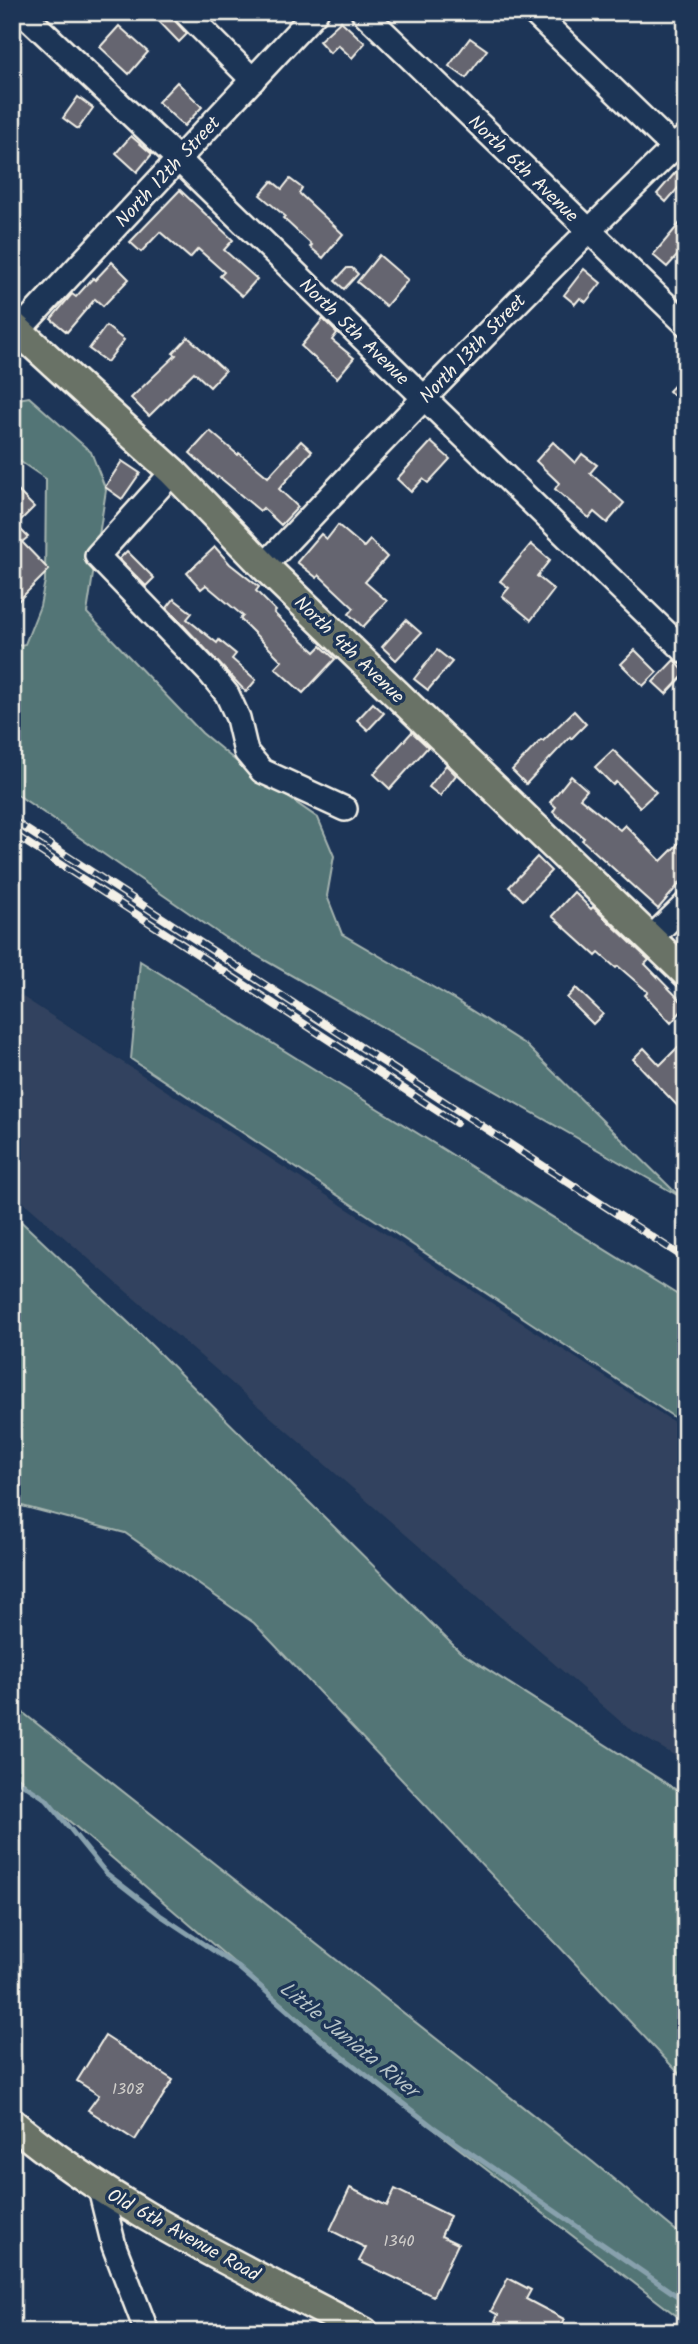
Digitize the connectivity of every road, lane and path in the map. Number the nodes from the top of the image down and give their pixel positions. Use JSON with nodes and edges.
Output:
{"nodes":[{"id":1,"x":22,"y":12,"type":"edge"},
{"id":2,"x":185,"y":12,"type":"edge"},
{"id":3,"x":316,"y":12,"type":"edge"},
{"id":4,"x":362,"y":12,"type":"edge"},
{"id":5,"x":533,"y":12,"type":"edge"},
{"id":6,"x":253,"y":80,"type":"junction"},
{"id":7,"x":680,"y":142,"type":"edge"},
{"id":8,"x":178,"y":159,"type":"junction"},
{"id":9,"x":588,"y":230,"type":"junction"},
{"id":10,"x":686,"y":324,"type":"edge"},
{"id":11,"x":15,"y":328,"type":"edge"},
{"id":12,"x":423,"y":398,"type":"junction"},
{"id":13,"x":173,"y":472,"type":"junction"},
{"id":14,"x":264,"y":566,"type":"junction"},
{"id":15,"x":686,"y":652,"type":"edge"},
{"id":16,"x":345,"y":809,"type":"dead end"},
{"id":17,"x":686,"y":904,"type":"edge"},
{"id":18,"x":650,"y":939,"type":"junction"},
{"id":19,"x":686,"y":973,"type":"edge"},
{"id":20,"x":12,"y":2123,"type":"edge"},
{"id":21,"x":100,"y":2189,"type":"junction"},
{"id":22,"x":147,"y":2332,"type":"edge"},
{"id":23,"x":364,"y":2332,"type":"edge"}],
"edges":[{"from":1,"to":8,"type":"street","name":"North 5th Avenue"},
{"from":2,"to":6,"type":"street"},
{"from":3,"to":6,"type":"street","name":"North 12th Street"},
{"from":4,"to":9,"type":"street","name":"North 6th Avenue"},
{"from":5,"to":7,"type":"street"},
{"from":6,"to":8,"type":"street","name":"North 12th Street"},
{"from":7,"to":9,"type":"street","name":"North 13th Street"},
{"from":8,"to":11,"type":"street","name":"North 12th Street"},
{"from":8,"to":12,"type":"street","name":"North 5th Avenue"},
{"from":9,"to":10,"type":"street","name":"North 6th Avenue"},
{"from":9,"to":12,"type":"street","name":"North 13th Street"},
{"from":11,"to":13,"type":"main road","name":"North 4th Avenue"},
{"from":12,"to":14,"type":"street","name":"North 13th Street"},
{"from":12,"to":15,"type":"street","name":"North 5th Avenue"},
{"from":13,"to":14,"type":"main road","name":"North 4th Avenue"},
{"from":13,"to":16,"type":"street"},
{"from":14,"to":18,"type":"main road","name":"North 4th Avenue"},
{"from":17,"to":18,"type":"street"},
{"from":18,"to":19,"type":"main road","name":"North 4th Avenue"},
{"from":20,"to":21,"type":"main road","name":"Old 6th Avenue Road"},
{"from":21,"to":22,"type":"street"},
{"from":21,"to":23,"type":"main road","name":"Old 6th Avenue Road"}]}
